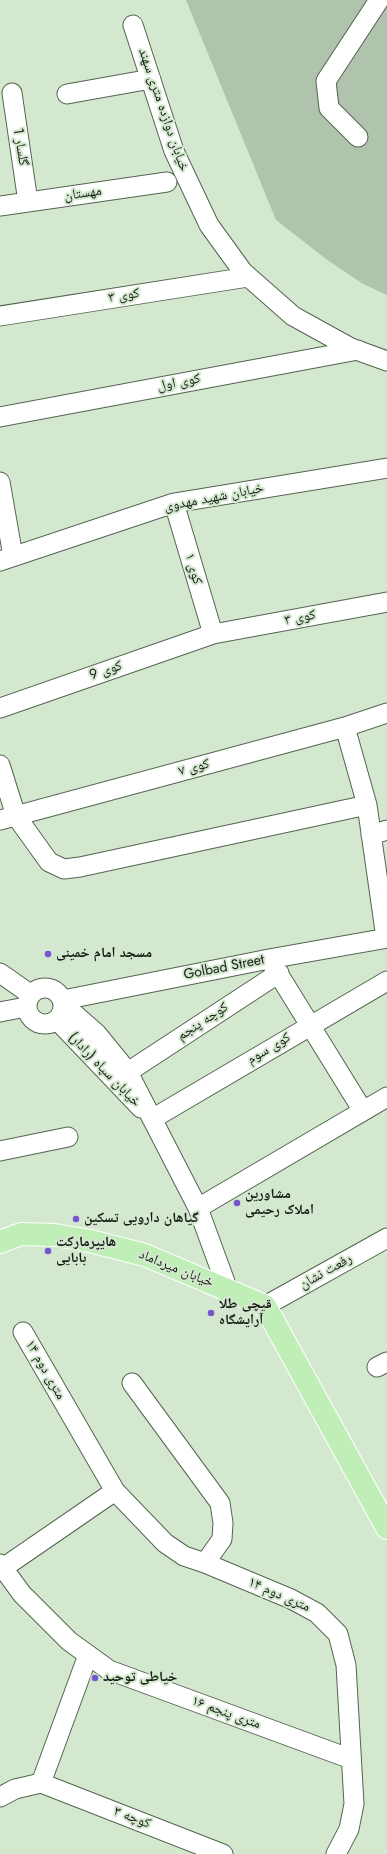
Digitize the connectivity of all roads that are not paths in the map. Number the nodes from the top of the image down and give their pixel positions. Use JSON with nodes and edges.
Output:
{"nodes":[{"id":1,"x":379,"y":0,"type":"edge"},
{"id":2,"x":133,"y":25,"type":"dead end"},
{"id":3,"x":151,"y":79,"type":"junction"},
{"id":4,"x":12,"y":93,"type":"dead end"},
{"id":5,"x":67,"y":94,"type":"dead end"},
{"id":6,"x":358,"y":137,"type":"dead end"},
{"id":7,"x":167,"y":182,"type":"dead end"},
{"id":8,"x":28,"y":202,"type":"junction"},
{"id":9,"x":0,"y":206,"type":"edge"},
{"id":10,"x":248,"y":277,"type":"junction"},
{"id":11,"x":0,"y":316,"type":"edge"},
{"id":12,"x":358,"y":350,"type":"junction"},
{"id":13,"x":387,"y":361,"type":"edge"},
{"id":14,"x":0,"y":417,"type":"edge"},
{"id":15,"x":387,"y":468,"type":"edge"},
{"id":16,"x":0,"y":482,"type":"edge"},
{"id":17,"x":174,"y":503,"type":"junction"},
{"id":18,"x":6,"y":559,"type":"edge"},
{"id":19,"x":387,"y":602,"type":"edge"},
{"id":20,"x":212,"y":634,"type":"junction"},
{"id":21,"x":0,"y":708,"type":"edge"},
{"id":22,"x":387,"y":713,"type":"edge"},
{"id":23,"x":345,"y":727,"type":"junction"},
{"id":24,"x":0,"y":765,"type":"edge"},
{"id":25,"x":367,"y":805,"type":"junction"},
{"id":26,"x":8,"y":818,"type":"edge"},
{"id":27,"x":379,"y":833,"type":"edge"},
{"id":28,"x":387,"y":938,"type":"edge"},
{"id":29,"x":274,"y":966,"type":"junction"},
{"id":30,"x":0,"y":973,"type":"edge"},
{"id":31,"x":387,"y":981,"type":"edge"},
{"id":32,"x":28,"y":1000,"type":"junction"},
{"id":33,"x":61,"y":1009,"type":"junction"},
{"id":34,"x":0,"y":1012,"type":"edge"},
{"id":35,"x":310,"y":1025,"type":"junction"},
{"id":36,"x":128,"y":1072,"type":"junction"},
{"id":37,"x":387,"y":1097,"type":"edge"},
{"id":38,"x":363,"y":1111,"type":"junction"},
{"id":39,"x":152,"y":1119,"type":"junction"},
{"id":40,"x":68,"y":1137,"type":"dead end"},
{"id":41,"x":0,"y":1151,"type":"edge"},
{"id":42,"x":198,"y":1208,"type":"junction"},
{"id":43,"x":387,"y":1238,"type":"edge"},
{"id":44,"x":0,"y":1242,"type":"edge"},
{"id":45,"x":228,"y":1290,"type":"junction"},
{"id":46,"x":265,"y":1306,"type":"junction"},
{"id":47,"x":23,"y":1332,"type":"dead end"},
{"id":48,"x":132,"y":1383,"type":"dead end"},
{"id":49,"x":115,"y":1491,"type":"junction"},
{"id":50,"x":387,"y":1528,"type":"edge"},
{"id":51,"x":205,"y":1563,"type":"junction"},
{"id":52,"x":1,"y":1566,"type":"edge"},
{"id":53,"x":88,"y":1655,"type":"junction"},
{"id":54,"x":351,"y":1759,"type":"junction"},
{"id":55,"x":41,"y":1783,"type":"junction"},
{"id":56,"x":0,"y":1797,"type":"edge"},
{"id":57,"x":223,"y":1854,"type":"edge"},
{"id":58,"x":336,"y":1854,"type":"edge"}],
"edges":[{"from":1,"to":6,"type":"street"},
{"from":2,"to":3,"type":"street","name":"خیابان دوازده متری سهند"},
{"from":3,"to":5,"type":"street"},
{"from":3,"to":10,"type":"street","name":"خیابان دوازده متری سهند"},
{"from":4,"to":8,"type":"street","name":"گلسار 1"},
{"from":7,"to":8,"type":"street","name":"مهستان"},
{"from":8,"to":9,"type":"street","name":"مهستان"},
{"from":10,"to":11,"type":"street","name":"کوی ۳"},
{"from":10,"to":12,"type":"street","name":"خیابان دوازده متری سهند"},
{"from":12,"to":13,"type":"street","name":"خیابان دوازده متری سهند"},
{"from":12,"to":14,"type":"street","name":"کوی اول"},
{"from":15,"to":17,"type":"street","name":"خیابان شهید مهدوی"},
{"from":16,"to":18,"type":"street"},
{"from":17,"to":18,"type":"street","name":"خیابان شهید مهدوی"},
{"from":17,"to":20,"type":"street","name":"کوی ۱"},
{"from":19,"to":20,"type":"street","name":"کوی ۳"},
{"from":20,"to":21,"type":"street","name":"کوی 9"},
{"from":22,"to":23,"type":"street","name":"کوی ۷"},
{"from":23,"to":25,"type":"street"},
{"from":23,"to":26,"type":"street","name":"کوی ۷"},
{"from":24,"to":26,"type":"street"},
{"from":25,"to":26,"type":"street"},
{"from":25,"to":27,"type":"street"},
{"from":27,"to":28,"type":"street"},
{"from":28,"to":29,"type":"street","name":"Golbad Street"},
{"from":29,"to":33,"type":"street","name":"Golbad Street"},
{"from":29,"to":35,"type":"street"},
{"from":29,"to":36,"type":"street","name":"کوچه پنجم"},
{"from":30,"to":32,"type":"street"},
{"from":31,"to":35,"type":"street","name":"کوی سوم"},
{"from":32,"to":33,"type":"street"},
{"from":32,"to":33,"type":"street"},
{"from":32,"to":34,"type":"street"},
{"from":33,"to":36,"type":"street","name":"خیابان سپاه (رادار)"},
{"from":33,"to":39,"type":"street","name":"خیابان سپاه (رادار)"},
{"from":35,"to":38,"type":"street"},
{"from":35,"to":39,"type":"street","name":"کوی سوم"},
{"from":36,"to":39,"type":"street","name":"خیابان سپاه (رادار)"},
{"from":37,"to":38,"type":"street"},
{"from":38,"to":42,"type":"street"},
{"from":39,"to":42,"type":"street","name":"خیابان سپاه (رادار)"},
{"from":40,"to":41,"type":"street"},
{"from":42,"to":45,"type":"street","name":"خیابان سپاه (رادار)"},
{"from":43,"to":46,"type":"street","name":"رفعت نشان"},
{"from":44,"to":45,"type":"main road","name":"خیابان میرداماد"},
{"from":45,"to":46,"type":"main road","name":"خیابان میرداماد"},
{"from":46,"to":50,"type":"main road"},
{"from":47,"to":49,"type":"street","name":"۱۴ متری دوم"},
{"from":48,"to":51,"type":"street"},
{"from":49,"to":51,"type":"street","name":"۱۴ متری دوم"},
{"from":49,"to":52,"type":"street"},
{"from":51,"to":54,"type":"street","name":"۱۴ متری دوم"},
{"from":52,"to":53,"type":"street","name":"۱۶ متری پنجم"},
{"from":53,"to":54,"type":"street","name":"۱۶ متری پنجم"},
{"from":53,"to":55,"type":"street"},
{"from":54,"to":58,"type":"street"},
{"from":55,"to":56,"type":"street"},
{"from":55,"to":57,"type":"street","name":"کوچه ۳"}]}
